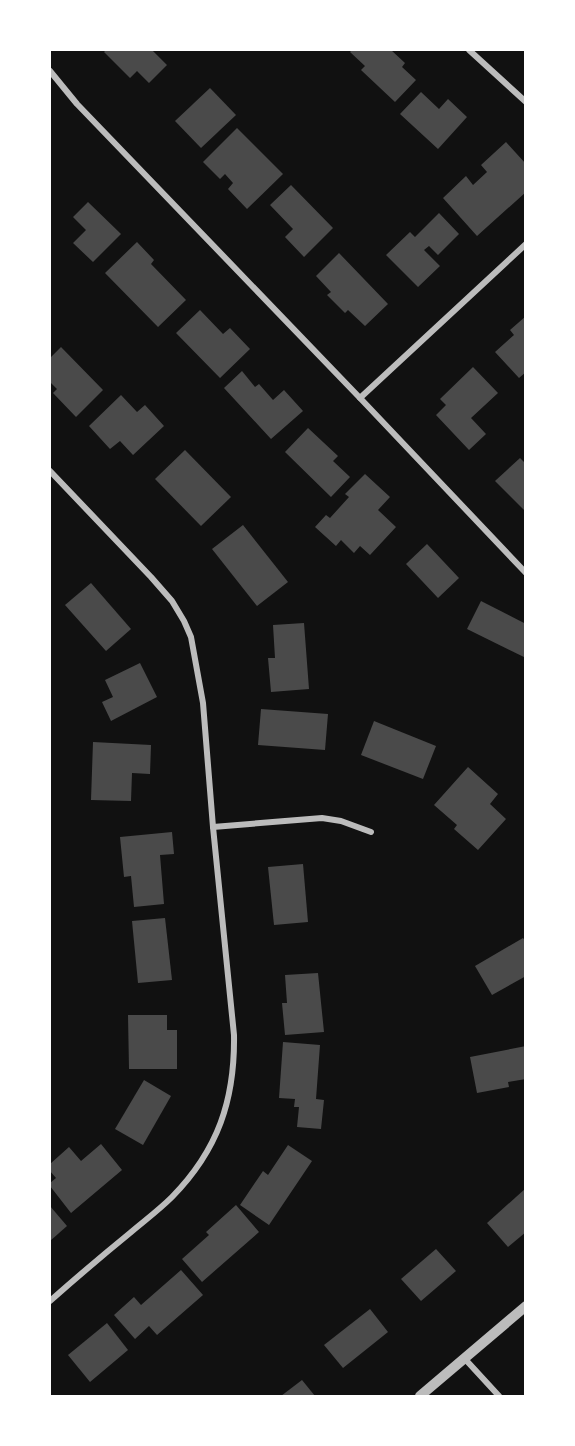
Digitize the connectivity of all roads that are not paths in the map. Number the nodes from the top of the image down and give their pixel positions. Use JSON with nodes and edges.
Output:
{"nodes":[{"id":1,"x":469,"y":50,"type":"edge"},
{"id":2,"x":50,"y":71,"type":"edge"},
{"id":3,"x":525,"y":102,"type":"edge"},
{"id":4,"x":525,"y":244,"type":"edge"},
{"id":5,"x":360,"y":398,"type":"junction"},
{"id":6,"x":50,"y":471,"type":"edge"},
{"id":7,"x":525,"y":573,"type":"edge"},
{"id":8,"x":213,"y":827,"type":"junction"},
{"id":9,"x":371,"y":832,"type":"dead end"},
{"id":10,"x":50,"y":1301,"type":"edge"},
{"id":11,"x":525,"y":1306,"type":"edge"},
{"id":12,"x":465,"y":1359,"type":"junction"},
{"id":13,"x":420,"y":1396,"type":"edge"},
{"id":14,"x":499,"y":1396,"type":"edge"}],
"edges":[{"from":1,"to":3,"type":"street"},
{"from":2,"to":5,"type":"street"},
{"from":4,"to":5,"type":"street"},
{"from":5,"to":7,"type":"street"},
{"from":6,"to":8,"type":"street"},
{"from":8,"to":9,"type":"street"},
{"from":8,"to":10,"type":"street"},
{"from":11,"to":12,"type":"street"},
{"from":12,"to":13,"type":"street"},
{"from":12,"to":14,"type":"street"}]}
